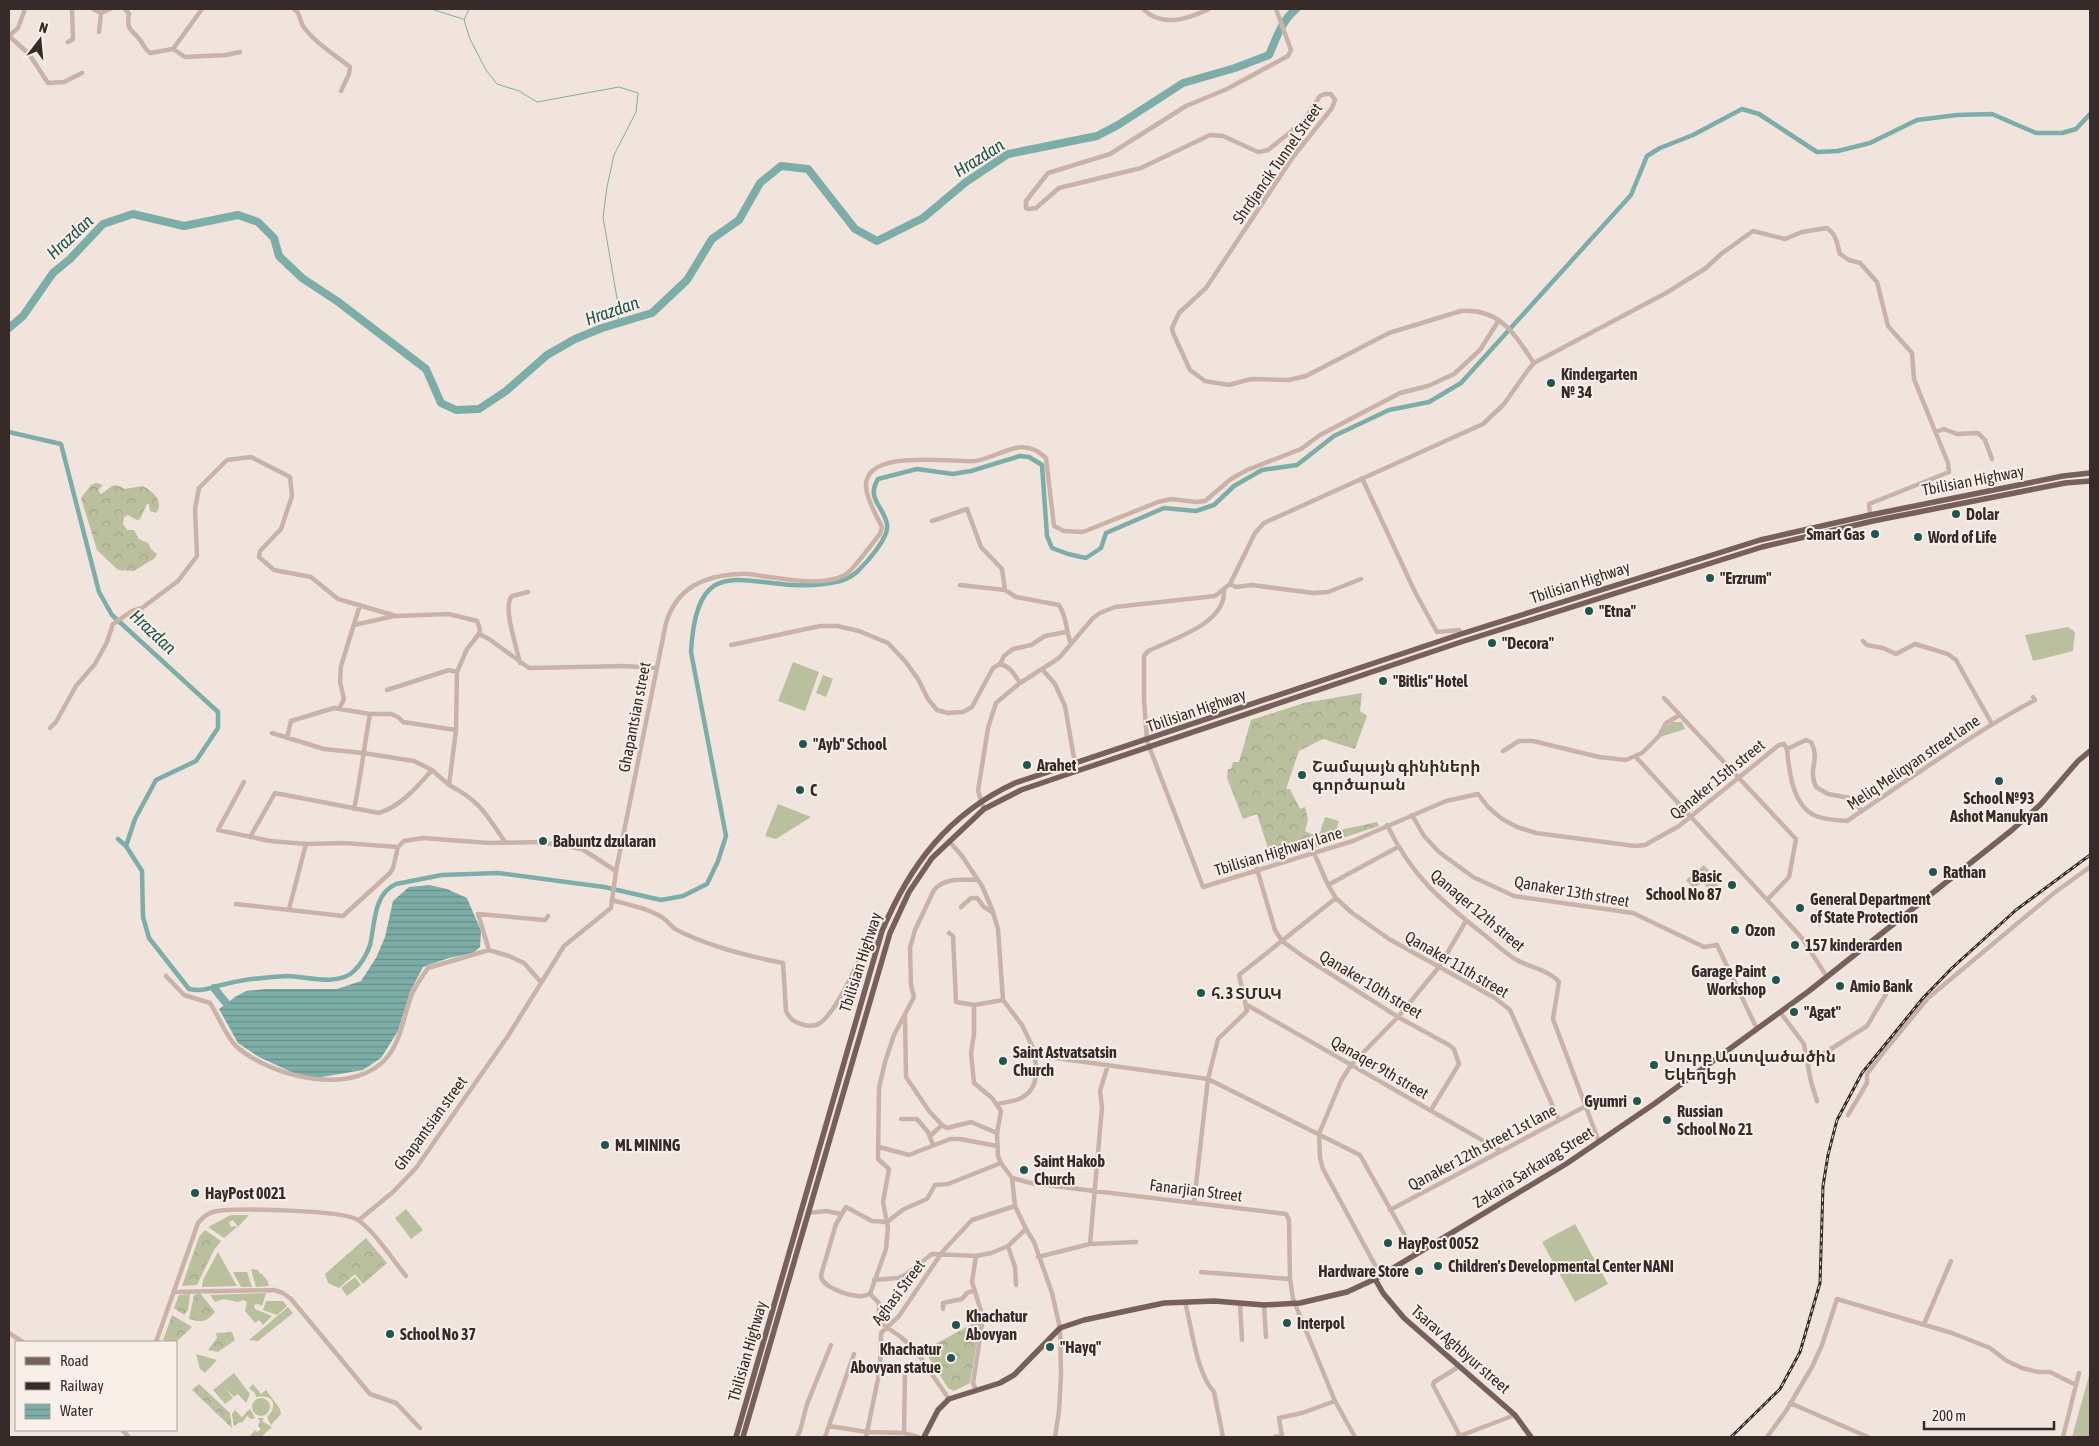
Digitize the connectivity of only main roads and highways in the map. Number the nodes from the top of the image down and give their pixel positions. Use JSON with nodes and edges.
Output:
{"nodes":[{"id":1,"x":2090,"y":473,"type":"edge"},
{"id":2,"x":2090,"y":481,"type":"edge"},
{"id":3,"x":2090,"y":751,"type":"edge"},
{"id":4,"x":821,"y":1141,"type":"junction"},
{"id":5,"x":828,"y":1143,"type":"junction"},
{"id":6,"x":800,"y":1229,"type":"junction"},
{"id":7,"x":1378,"y":1278,"type":"junction"},
{"id":8,"x":736,"y":1437,"type":"edge"},
{"id":9,"x":743,"y":1437,"type":"edge"},
{"id":10,"x":924,"y":1437,"type":"edge"},
{"id":11,"x":1532,"y":1437,"type":"edge"}],
"edges":[{"from":1,"to":4,"type":"main road","name":"Tbilisian Highway"},
{"from":2,"to":5,"type":"main road","name":"Tbilisian Highway"},
{"from":3,"to":7,"type":"main road","name":"Zakaria Sarkavag Street"},
{"from":4,"to":5,"type":"main road"},
{"from":4,"to":6,"type":"main road","name":"Tbilisian Highway"},
{"from":5,"to":6,"type":"main road","name":"Tbilisian Highway"},
{"from":6,"to":8,"type":"main road","name":"Tbilisian Highway"},
{"from":6,"to":9,"type":"main road","name":"Tbilisian Highway"},
{"from":7,"to":10,"type":"main road","name":"Zakaria Sarkavag Street"},
{"from":7,"to":11,"type":"main road","name":"Tsarav Aghbyur street"}]}
